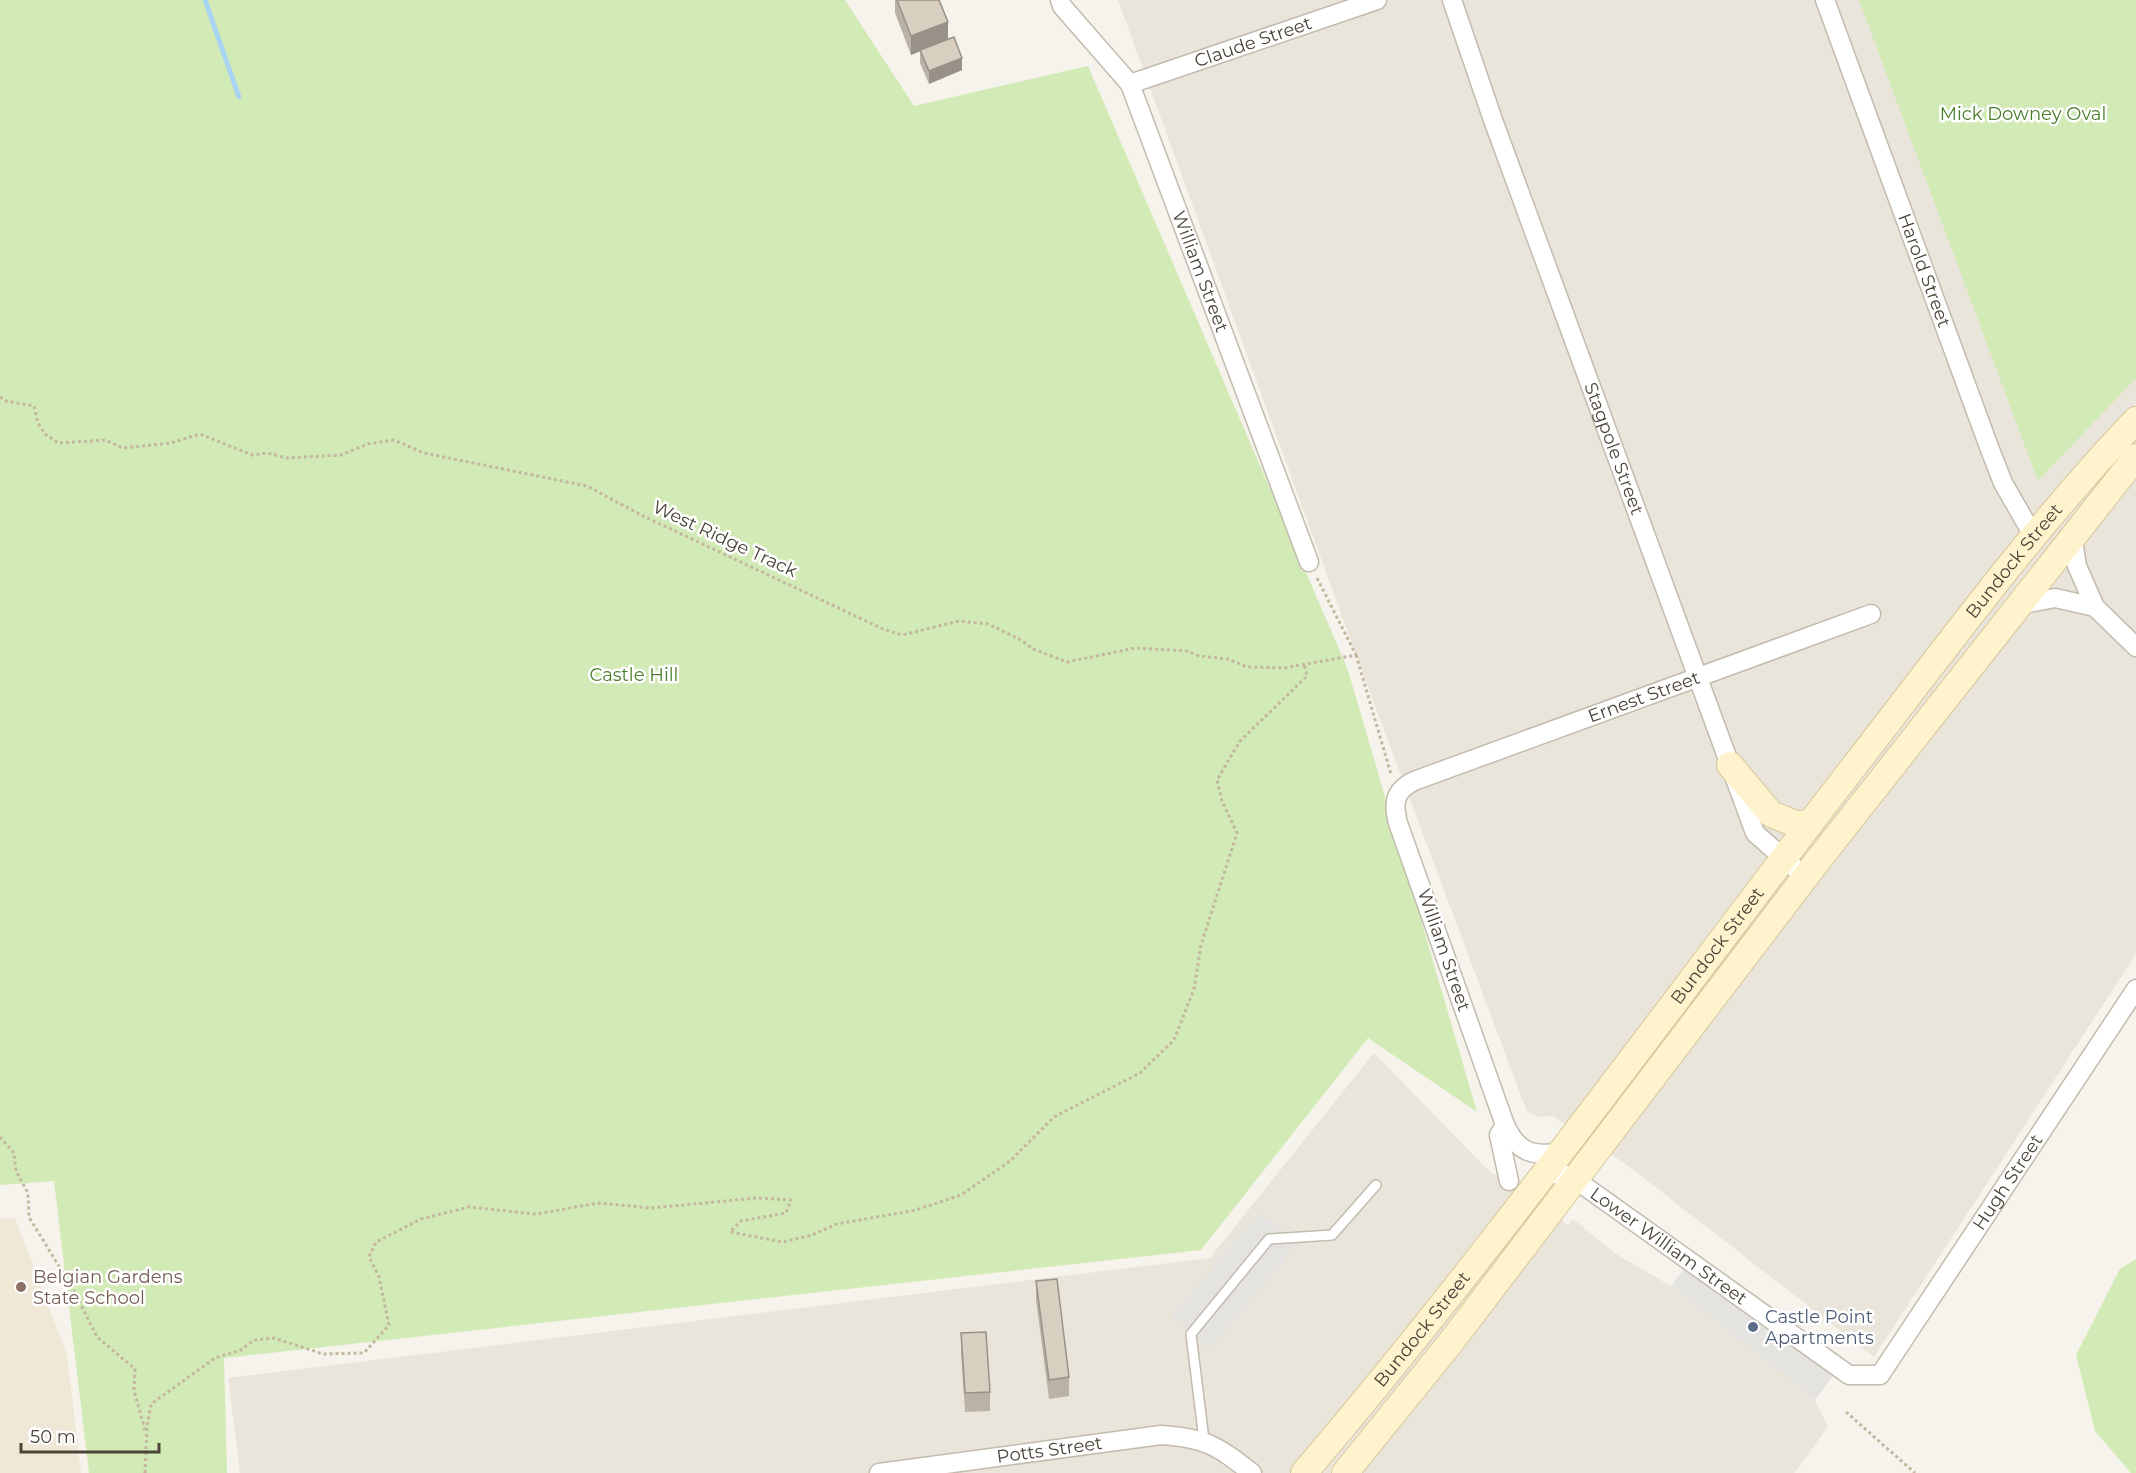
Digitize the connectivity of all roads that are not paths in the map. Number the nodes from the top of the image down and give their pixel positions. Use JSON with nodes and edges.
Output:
{"nodes":[{"id":1,"x":1060,"y":0,"type":"edge"},
{"id":2,"x":1377,"y":0,"type":"edge"},
{"id":3,"x":1452,"y":0,"type":"edge"},
{"id":4,"x":1825,"y":0,"type":"edge"},
{"id":5,"x":1130,"y":84,"type":"junction"},
{"id":6,"x":2136,"y":420,"type":"edge"},
{"id":7,"x":2136,"y":457,"type":"edge"},
{"id":8,"x":2033,"y":535,"type":"junction"},
{"id":9,"x":2072,"y":535,"type":"junction"},
{"id":10,"x":1309,"y":562,"type":"road end"},
{"id":11,"x":2017,"y":605,"type":"junction"},
{"id":12,"x":2095,"y":607,"type":"junction"},
{"id":13,"x":1872,"y":614,"type":"dead end"},
{"id":14,"x":2136,"y":647,"type":"edge"},
{"id":15,"x":1698,"y":677,"type":"junction"},
{"id":16,"x":1730,"y":765,"type":"junction"},
{"id":17,"x":1394,"y":808,"type":"joint"},
{"id":18,"x":1811,"y":823,"type":"junction"},
{"id":19,"x":1783,"y":858,"type":"junction"},
{"id":20,"x":1805,"y":877,"type":"junction"},
{"id":21,"x":2136,"y":989,"type":"edge"},
{"id":22,"x":1505,"y":1125,"type":"junction"},
{"id":23,"x":1562,"y":1152,"type":"junction"},
{"id":24,"x":1545,"y":1173,"type":"junction"},
{"id":25,"x":1576,"y":1180,"type":"junction"},
{"id":26,"x":1509,"y":1181,"type":"dead end"},
{"id":27,"x":1376,"y":1185,"type":"dead end"},
{"id":28,"x":1881,"y":1375,"type":"joint"},
{"id":29,"x":1212,"y":1444,"type":"junction"},
{"id":30,"x":884,"y":1473,"type":"edge"},
{"id":31,"x":1232,"y":1473,"type":"edge"},
{"id":32,"x":1252,"y":1473,"type":"edge"},
{"id":33,"x":1304,"y":1473,"type":"edge"},
{"id":34,"x":1345,"y":1473,"type":"edge"}],
"edges":[{"from":1,"to":5,"type":"street","name":"William Street"},
{"from":2,"to":5,"type":"street","name":"Claude Street"},
{"from":3,"to":15,"type":"street","name":"Stagpole Street"},
{"from":4,"to":8,"type":"street","name":"Harold Street"},
{"from":5,"to":10,"type":"street","name":"William Street"},
{"from":6,"to":8,"type":"main road","name":"Bundock Street"},
{"from":7,"to":9,"type":"main road","name":"Bundock Street"},
{"from":8,"to":18,"type":"main road","name":"Bundock Street"},
{"from":9,"to":11,"type":"main road","name":"Bundock Street"},
{"from":9,"to":12,"type":"street"},
{"from":11,"to":12,"type":"street"},
{"from":11,"to":20,"type":"main road","name":"Bundock Street"},
{"from":12,"to":14,"type":"street"},
{"from":13,"to":15,"type":"street","name":"Ernest Street"},
{"from":15,"to":16,"type":"street","name":"Stagpole Street"},
{"from":15,"to":17,"type":"street","name":"Ernest Street"},
{"from":16,"to":18,"type":"main road"},
{"from":16,"to":19,"type":"street","name":"Stagpole Street"},
{"from":17,"to":22,"type":"street","name":"William Street"},
{"from":18,"to":19,"type":"main road","name":"Bundock Street"},
{"from":19,"to":20,"type":"street","name":"Stagpole Street"},
{"from":19,"to":23,"type":"main road","name":"Bundock Street"},
{"from":20,"to":25,"type":"main road","name":"Bundock Street"},
{"from":21,"to":28,"type":"street","name":"Hugh Street"},
{"from":22,"to":23,"type":"street","name":"William Street"},
{"from":22,"to":26,"type":"street","name":"William Street"},
{"from":23,"to":24,"type":"main road","name":"Bundock Street"},
{"from":24,"to":25,"type":"street","name":"Lower William Street"},
{"from":24,"to":33,"type":"main road","name":"Bundock Street"},
{"from":25,"to":28,"type":"street","name":"Lower William Street"},
{"from":25,"to":34,"type":"main road","name":"Bundock Street"},
{"from":27,"to":29,"type":"lane"},
{"from":29,"to":30,"type":"street","name":"Potts Street"},
{"from":29,"to":31,"type":"street"},
{"from":29,"to":32,"type":"street"}]}
